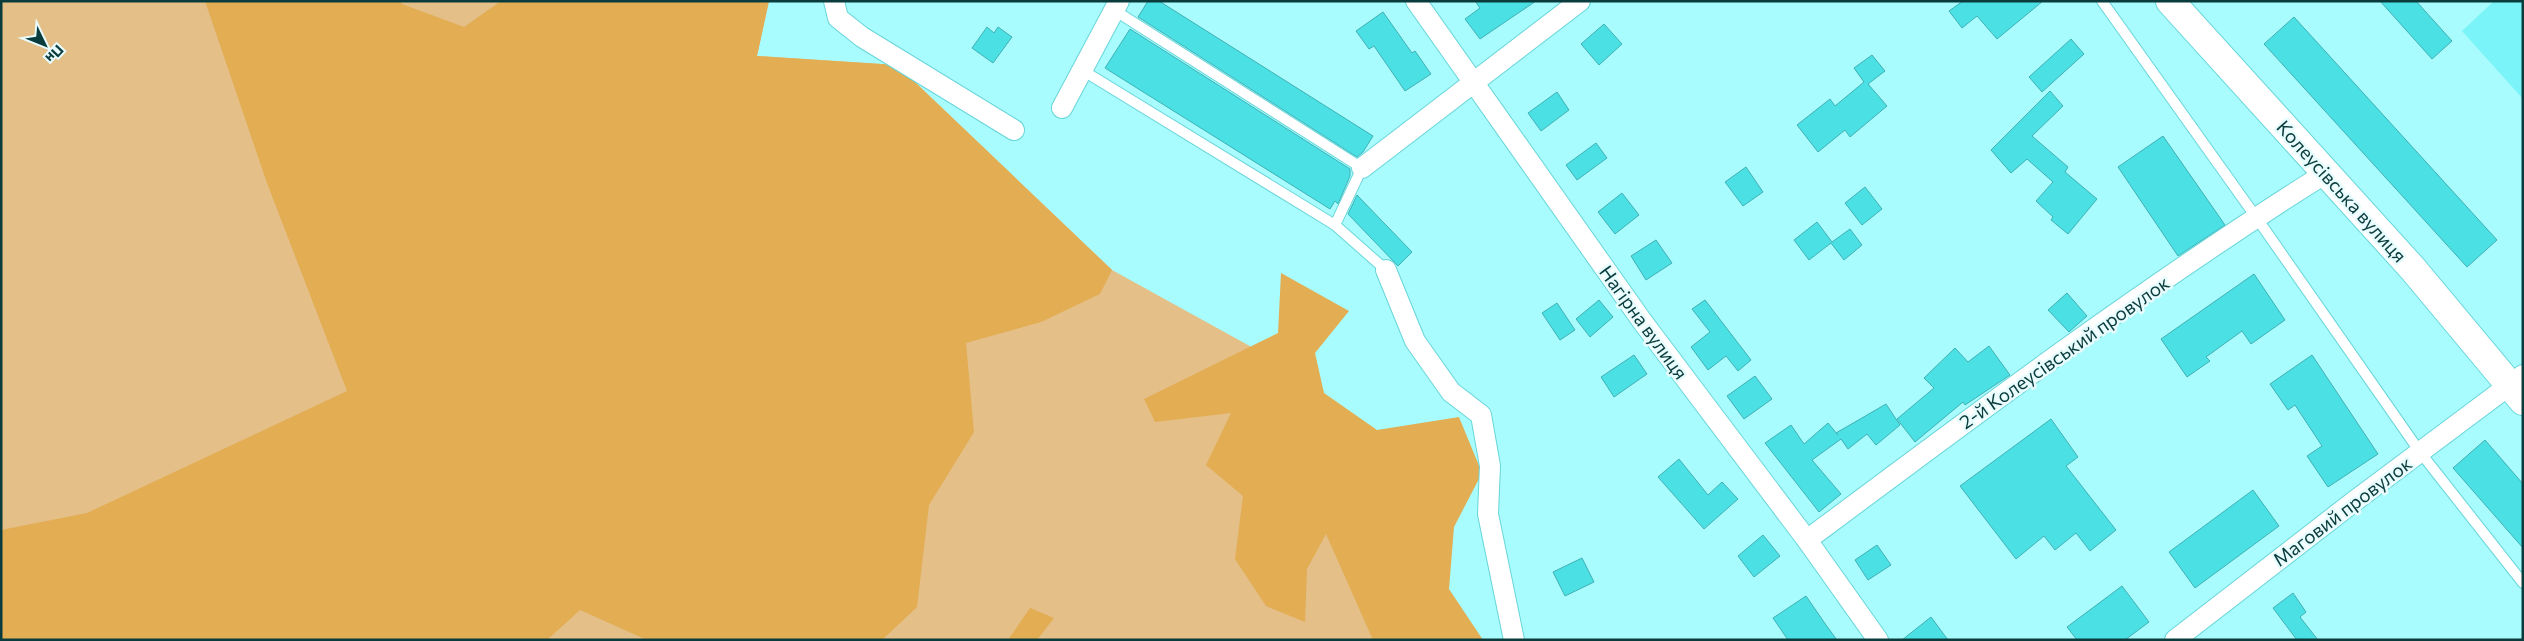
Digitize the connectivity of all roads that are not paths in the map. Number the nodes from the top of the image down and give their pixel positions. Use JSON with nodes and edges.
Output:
{"nodes":[{"id":1,"x":834,"y":1,"type":"edge"},
{"id":2,"x":1416,"y":1,"type":"edge"},
{"id":3,"x":1580,"y":1,"type":"edge"},
{"id":4,"x":2102,"y":1,"type":"edge"},
{"id":5,"x":2170,"y":1,"type":"edge"},
{"id":6,"x":1117,"y":6,"type":"edge"},
{"id":7,"x":1082,"y":70,"type":"junction"},
{"id":8,"x":1474,"y":84,"type":"junction"},
{"id":9,"x":1062,"y":108,"type":"dead end"},
{"id":10,"x":1014,"y":130,"type":"dead end"},
{"id":11,"x":1362,"y":168,"type":"junction"},
{"id":12,"x":2326,"y":173,"type":"junction"},
{"id":13,"x":2256,"y":217,"type":"junction"},
{"id":14,"x":1335,"y":225,"type":"junction"},
{"id":15,"x":1386,"y":270,"type":"joint"},
{"id":16,"x":2518,"y":387,"type":"edge"},
{"id":17,"x":2420,"y":452,"type":"junction"},
{"id":18,"x":1807,"y":540,"type":"junction"},
{"id":19,"x":2523,"y":583,"type":"edge"},
{"id":20,"x":1514,"y":640,"type":"edge"},
{"id":21,"x":1878,"y":640,"type":"edge"},
{"id":22,"x":2175,"y":640,"type":"edge"}],
"edges":[{"from":1,"to":10,"type":"street"},
{"from":2,"to":8,"type":"street","name":"Нагірна вулиця"},
{"from":3,"to":8,"type":"street"},
{"from":4,"to":13,"type":"lane"},
{"from":5,"to":12,"type":"street","name":"Колеусівська вулиця"},
{"from":6,"to":7,"type":"street"},
{"from":6,"to":11,"type":"lane"},
{"from":7,"to":9,"type":"street"},
{"from":7,"to":14,"type":"lane"},
{"from":8,"to":11,"type":"street"},
{"from":8,"to":18,"type":"street","name":"Нагірна вулиця"},
{"from":11,"to":14,"type":"lane"},
{"from":12,"to":13,"type":"street","name":"2-й Колеусівський провулок"},
{"from":12,"to":16,"type":"street","name":"Колеусівська вулиця"},
{"from":13,"to":17,"type":"lane"},
{"from":13,"to":18,"type":"street","name":"2-й Колеусівський провулок"},
{"from":14,"to":15,"type":"lane"},
{"from":15,"to":20,"type":"street"},
{"from":16,"to":17,"type":"street","name":"Маговий провулок"},
{"from":17,"to":19,"type":"lane"},
{"from":17,"to":22,"type":"street","name":"Маговий провулок"},
{"from":18,"to":21,"type":"street","name":"Нагірна вулиця"}]}
